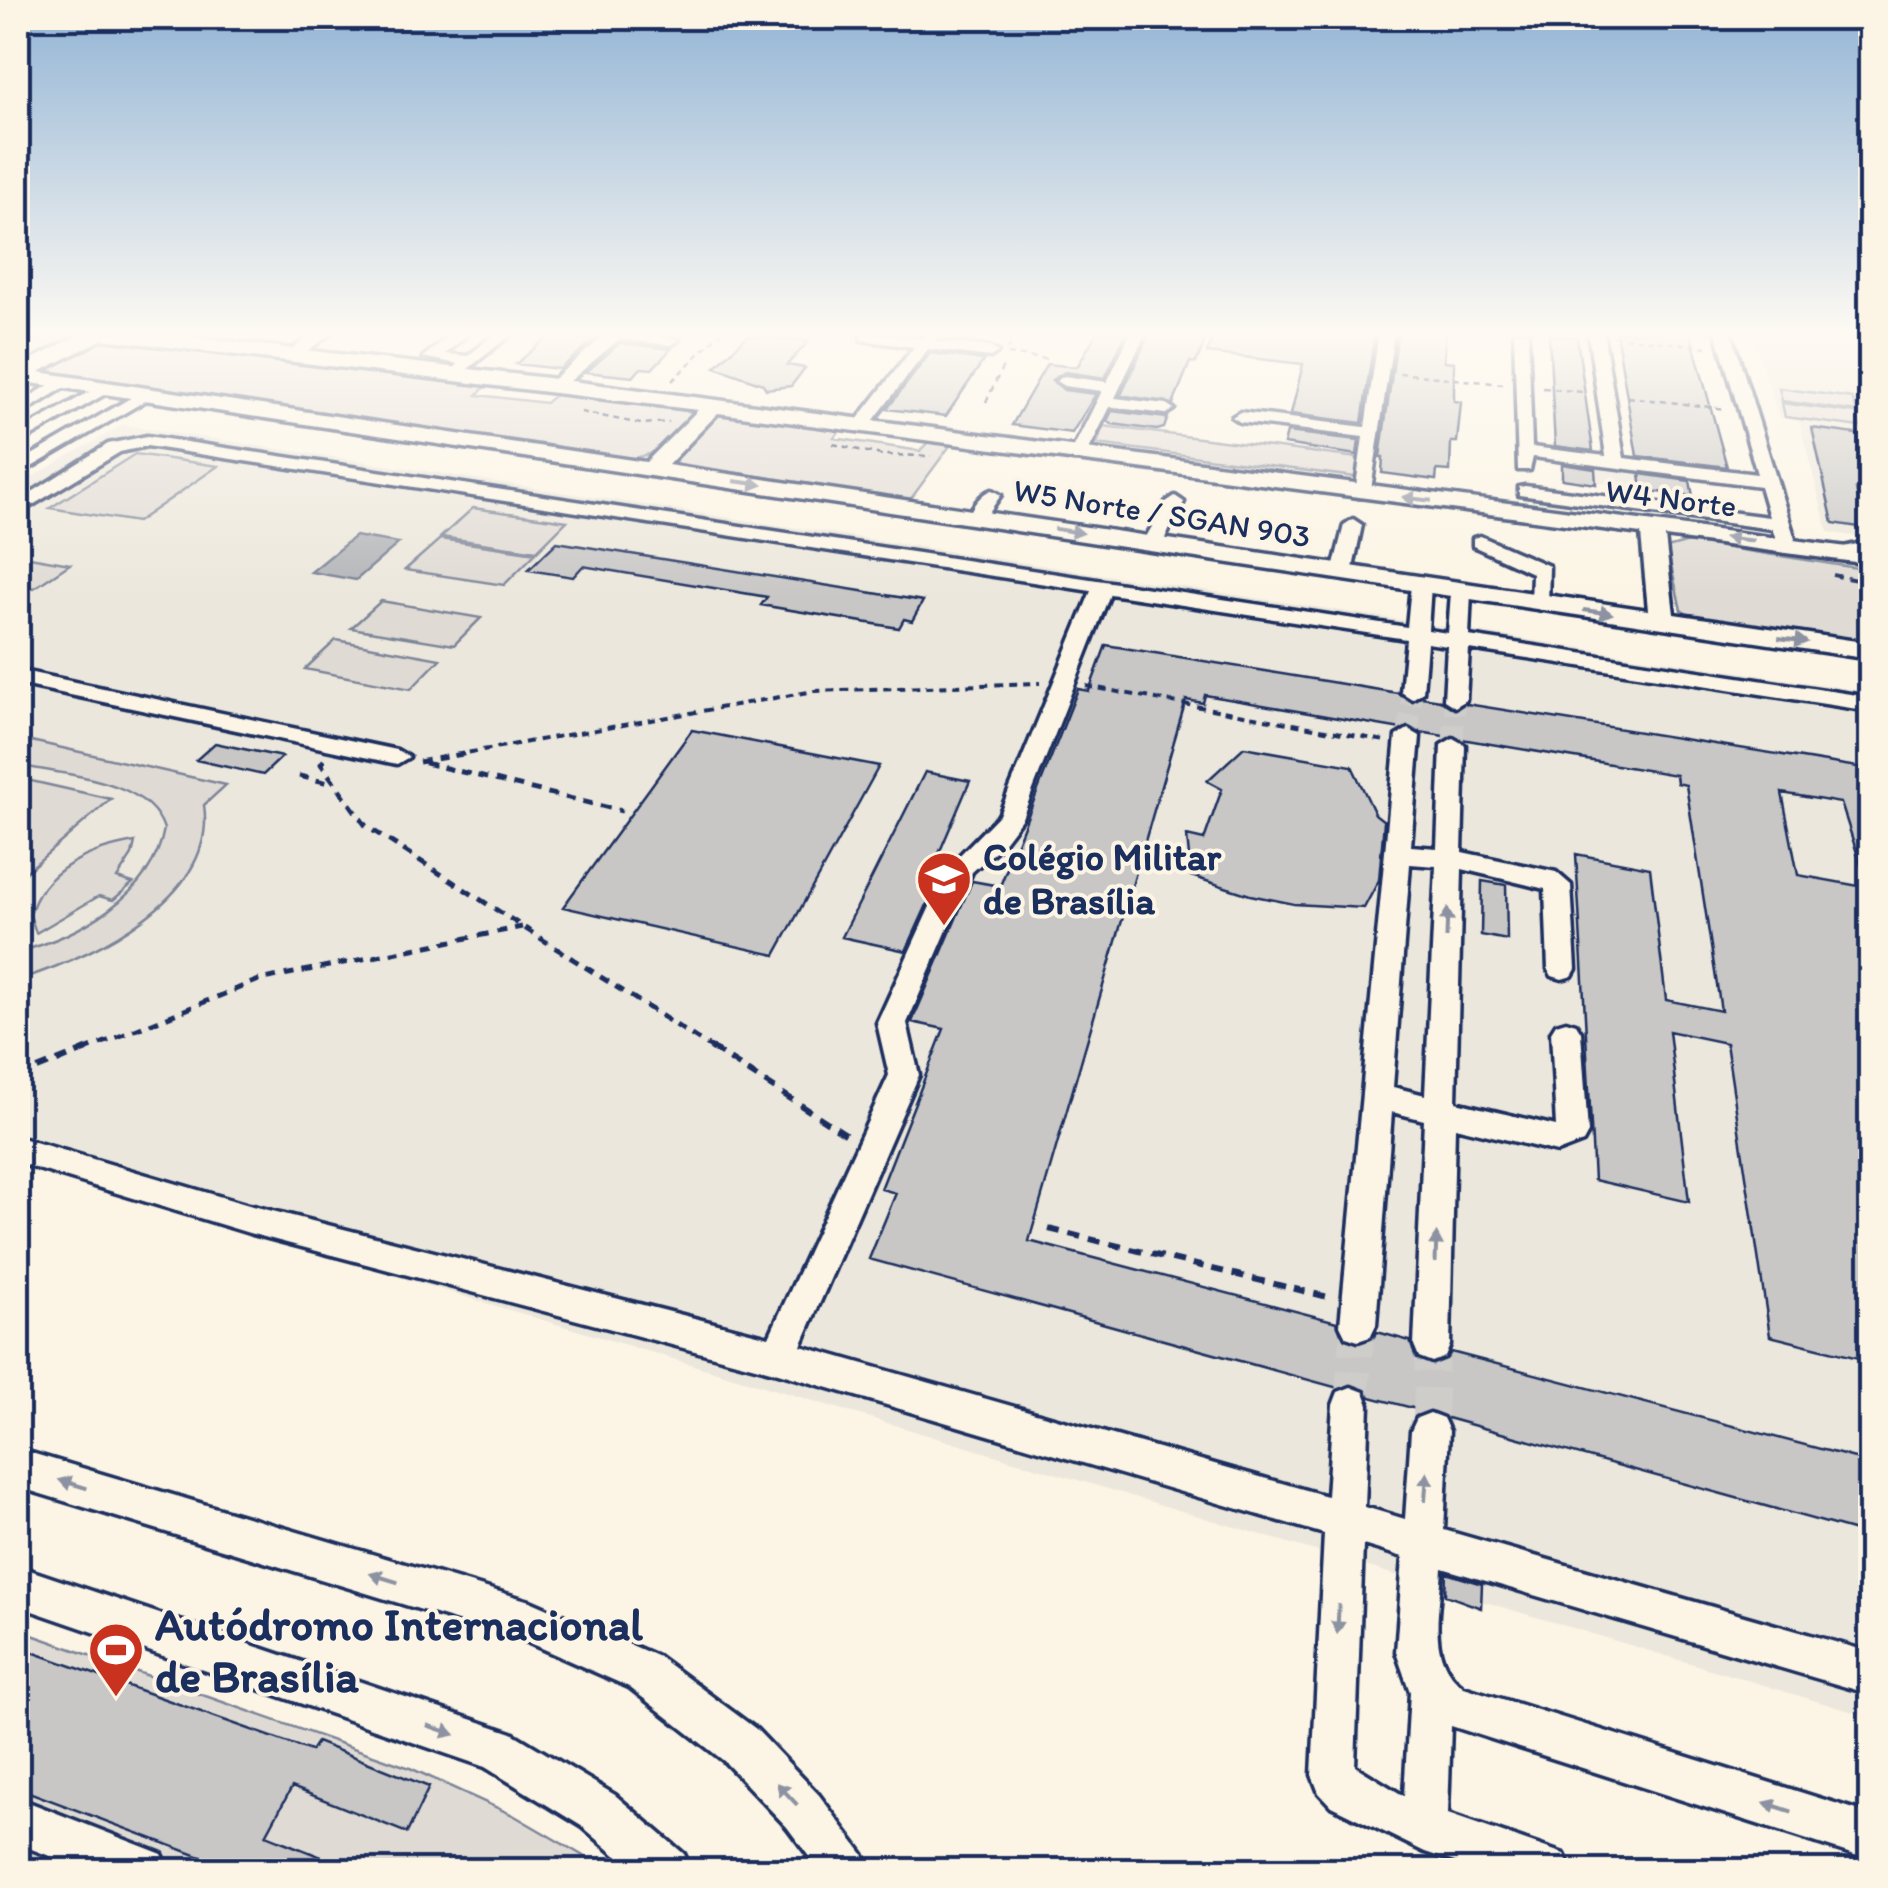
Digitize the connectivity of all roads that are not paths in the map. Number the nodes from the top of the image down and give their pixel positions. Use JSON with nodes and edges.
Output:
{"nodes":[{"id":1,"x":51,"y":420,"type":"edge"},
{"id":2,"x":104,"y":420,"type":"edge"},
{"id":3,"x":318,"y":420,"type":"edge"},
{"id":4,"x":699,"y":420,"type":"edge"},
{"id":5,"x":823,"y":420,"type":"edge"},
{"id":6,"x":865,"y":420,"type":"edge"},
{"id":7,"x":1096,"y":420,"type":"edge"},
{"id":8,"x":1272,"y":420,"type":"edge"},
{"id":9,"x":1374,"y":420,"type":"edge"},
{"id":10,"x":1524,"y":420,"type":"edge"},
{"id":11,"x":1609,"y":420,"type":"edge"},
{"id":12,"x":1749,"y":420,"type":"edge"},
{"id":13,"x":861,"y":425,"type":"junction"},
{"id":14,"x":1372,"y":433,"type":"junction"},
{"id":15,"x":18,"y":439,"type":"edge"},
{"id":16,"x":1524,"y":452,"type":"junction"},
{"id":17,"x":1078,"y":456,"type":"junction"},
{"id":18,"x":1616,"y":462,"type":"junction"},
{"id":19,"x":652,"y":469,"type":"junction"},
{"id":20,"x":18,"y":470,"type":"edge"},
{"id":21,"x":1767,"y":480,"type":"junction"},
{"id":22,"x":1364,"y":493,"type":"junction"},
{"id":23,"x":992,"y":495,"type":"dead end"},
{"id":24,"x":1524,"y":501,"type":"junction"},
{"id":25,"x":1175,"y":502,"type":"dead end"},
{"id":26,"x":18,"y":509,"type":"edge"},
{"id":27,"x":976,"y":517,"type":"junction"},
{"id":28,"x":1353,"y":525,"type":"dead end"},
{"id":29,"x":1652,"y":528,"type":"junction"},
{"id":30,"x":1784,"y":534,"type":"junction"},
{"id":31,"x":1480,"y":542,"type":"dead end"},
{"id":32,"x":1152,"y":544,"type":"junction"},
{"id":33,"x":1870,"y":546,"type":"edge"},
{"id":34,"x":1842,"y":553,"type":"junction"},
{"id":35,"x":1870,"y":557,"type":"edge"},
{"id":36,"x":1342,"y":573,"type":"junction"},
{"id":37,"x":1421,"y":585,"type":"junction"},
{"id":38,"x":1103,"y":586,"type":"junction"},
{"id":39,"x":1462,"y":592,"type":"junction"},
{"id":40,"x":1540,"y":604,"type":"junction"},
{"id":41,"x":1662,"y":621,"type":"junction"},
{"id":42,"x":1418,"y":634,"type":"junction"},
{"id":43,"x":1460,"y":640,"type":"junction"},
{"id":44,"x":1870,"y":651,"type":"edge"},
{"id":45,"x":18,"y":677,"type":"edge"},
{"id":46,"x":1412,"y":692,"type":"tunnel mouth"},
{"id":47,"x":1455,"y":700,"type":"tunnel mouth"},
{"id":48,"x":1870,"y":704,"type":"edge"},
{"id":49,"x":1408,"y":740,"type":"tunnel mouth"},
{"id":50,"x":1453,"y":745,"type":"tunnel mouth"},
{"id":51,"x":408,"y":760,"type":"road end"},
{"id":52,"x":1398,"y":854,"type":"junction"},
{"id":53,"x":1450,"y":858,"type":"junction"},
{"id":54,"x":1562,"y":970,"type":"dead end"},
{"id":55,"x":1566,"y":1032,"type":"dead end"},
{"id":56,"x":1378,"y":1096,"type":"junction"},
{"id":57,"x":1441,"y":1109,"type":"junction"},
{"id":58,"x":18,"y":1150,"type":"edge"},
{"id":59,"x":1359,"y":1315,"type":"tunnel mouth"},
{"id":60,"x":1432,"y":1345,"type":"tunnel mouth"},
{"id":61,"x":778,"y":1356,"type":"junction"},
{"id":62,"x":1351,"y":1405,"type":"tunnel mouth"},
{"id":63,"x":1430,"y":1431,"type":"tunnel mouth"},
{"id":64,"x":18,"y":1468,"type":"edge"},
{"id":65,"x":1343,"y":1521,"type":"junction"},
{"id":66,"x":1422,"y":1544,"type":"junction"},
{"id":67,"x":18,"y":1586,"type":"edge"},
{"id":68,"x":1870,"y":1674,"type":"edge"},
{"id":69,"x":1431,"y":1692,"type":"junction"},
{"id":70,"x":18,"y":1821,"type":"edge"},
{"id":71,"x":1425,"y":1828,"type":"junction"},
{"id":72,"x":1870,"y":1837,"type":"edge"},
{"id":73,"x":146,"y":1870,"type":"edge"},
{"id":74,"x":668,"y":1870,"type":"edge"},
{"id":75,"x":847,"y":1870,"type":"edge"},
{"id":76,"x":1548,"y":1870,"type":"edge"}],
"edges":[{"from":1,"to":15,"type":"street"},
{"from":2,"to":20,"type":"street"},
{"from":3,"to":19,"type":"main road","name":"W5 Norte / SGAN 903"},
{"from":4,"to":19,"type":"main road"},
{"from":5,"to":13,"type":"main road","name":"W4 Norte"},
{"from":6,"to":13,"type":"street"},
{"from":7,"to":17,"type":"street"},
{"from":8,"to":14,"type":"street"},
{"from":9,"to":14,"type":"street"},
{"from":10,"to":16,"type":"street"},
{"from":11,"to":18,"type":"street"},
{"from":12,"to":21,"type":"street"},
{"from":13,"to":17,"type":"main road","name":"W4 Norte"},
{"from":14,"to":22,"type":"street"},
{"from":16,"to":18,"type":"street"},
{"from":16,"to":24,"type":"street"},
{"from":17,"to":22,"type":"main road","name":"W4 Norte"},
{"from":18,"to":21,"type":"street"},
{"from":19,"to":27,"type":"main road","name":"W5 Norte / SGAN 903","one_way":true},
{"from":21,"to":30,"type":"street"},
{"from":24,"to":22,"type":"main road","name":"W4 Norte","one_way":true},
{"from":23,"to":27,"type":"street"},
{"from":24,"to":29,"type":"main road","name":"W4 Norte"},
{"from":24,"to":30,"type":"street"},
{"from":25,"to":32,"type":"street"},
{"from":26,"to":38,"type":"street"},
{"from":27,"to":32,"type":"main road","name":"W5 Norte / SGAN 903","one_way":true},
{"from":28,"to":36,"type":"street"},
{"from":30,"to":29,"type":"main road","name":"W4 Norte","one_way":true},
{"from":29,"to":41,"type":"main road"},
{"from":30,"to":34,"type":"main road","name":"W4 Norte"},
{"from":31,"to":40,"type":"street"},
{"from":32,"to":36,"type":"main road","name":"W5 Norte / SGAN 903"},
{"from":33,"to":34,"type":"street"},
{"from":34,"to":35,"type":"main road","name":"W4 Norte"},
{"from":36,"to":37,"type":"main road","name":"W5 Norte / SGAN 903"},
{"from":37,"to":39,"type":"main road","name":"W5 Norte / SGAN 903"},
{"from":37,"to":42,"type":"street"},
{"from":38,"to":42,"type":"street"},
{"from":38,"to":61,"type":"street"},
{"from":39,"to":40,"type":"main road","name":"W5 Norte / SGAN 903"},
{"from":39,"to":43,"type":"street"},
{"from":40,"to":41,"type":"main road","name":"W5 Norte / SGAN 903","one_way":true},
{"from":41,"to":44,"type":"main road","name":"W5 Norte / SGAN 903","one_way":true},
{"from":42,"to":43,"type":"street"},
{"from":42,"to":46,"type":"street"},
{"from":43,"to":47,"type":"street"},
{"from":43,"to":48,"type":"street"},
{"from":45,"to":51,"type":"street"},
{"from":49,"to":52,"type":"street"},
{"from":50,"to":53,"type":"street"},
{"from":52,"to":53,"type":"street"},
{"from":52,"to":56,"type":"street"},
{"from":53,"to":54,"type":"street"},
{"from":57,"to":53,"type":"street","one_way":true},
{"from":55,"to":57,"type":"street"},
{"from":56,"to":57,"type":"street"},
{"from":56,"to":59,"type":"street"},
{"from":60,"to":57,"type":"street","one_way":true},
{"from":58,"to":61,"type":"street"},
{"from":61,"to":65,"type":"street"},
{"from":62,"to":65,"type":"street"},
{"from":66,"to":63,"type":"street","one_way":true},
{"from":75,"to":64,"type":"street","one_way":true},
{"from":65,"to":66,"type":"street"},
{"from":65,"to":71,"type":"street","one_way":true},
{"from":66,"to":68,"type":"street"},
{"from":66,"to":69,"type":"street"},
{"from":67,"to":74,"type":"street","one_way":true},
{"from":69,"to":71,"type":"street"},
{"from":72,"to":69,"type":"street","one_way":true},
{"from":70,"to":73,"type":"street"},
{"from":71,"to":76,"type":"street"}]}
